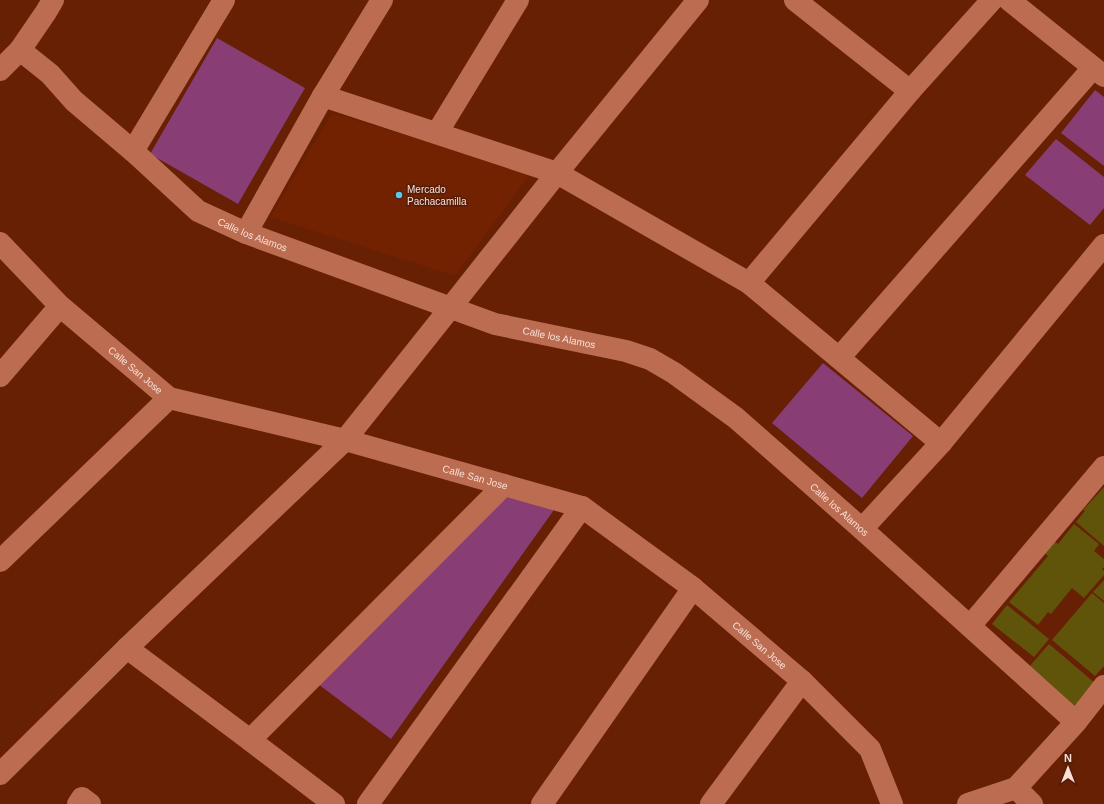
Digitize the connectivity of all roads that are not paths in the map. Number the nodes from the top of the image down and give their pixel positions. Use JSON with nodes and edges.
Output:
{"nodes":[{"id":1,"x":53,"y":0,"type":"edge"},
{"id":2,"x":224,"y":0,"type":"edge"},
{"id":3,"x":382,"y":0,"type":"edge"},
{"id":4,"x":518,"y":0,"type":"edge"},
{"id":5,"x":698,"y":0,"type":"edge"},
{"id":6,"x":795,"y":0,"type":"edge"},
{"id":7,"x":992,"y":0,"type":"edge"},
{"id":8,"x":1010,"y":0,"type":"edge"},
{"id":9,"x":20,"y":50,"type":"junction"},
{"id":10,"x":0,"y":70,"type":"edge"},
{"id":11,"x":1099,"y":72,"type":"edge"},
{"id":12,"x":910,"y":91,"type":"junction"},
{"id":13,"x":323,"y":96,"type":"junction"},
{"id":14,"x":437,"y":133,"type":"junction"},
{"id":15,"x":133,"y":151,"type":"junction"},
{"id":16,"x":557,"y":172,"type":"junction"},
{"id":17,"x":246,"y":233,"type":"junction"},
{"id":18,"x":1104,"y":246,"type":"edge"},
{"id":19,"x":1,"y":247,"type":"edge"},
{"id":20,"x":750,"y":283,"type":"junction"},
{"id":21,"x":60,"y":306,"type":"junction"},
{"id":22,"x":451,"y":307,"type":"junction"},
{"id":23,"x":839,"y":358,"type":"junction"},
{"id":24,"x":0,"y":376,"type":"edge"},
{"id":25,"x":169,"y":398,"type":"junction"},
{"id":26,"x":345,"y":440,"type":"junction"},
{"id":27,"x":941,"y":443,"type":"junction"},
{"id":28,"x":1104,"y":467,"type":"edge"},
{"id":29,"x":504,"y":485,"type":"junction"},
{"id":30,"x":582,"y":507,"type":"junction"},
{"id":31,"x":862,"y":529,"type":"junction"},
{"id":32,"x":0,"y":561,"type":"edge"},
{"id":33,"x":693,"y":588,"type":"junction"},
{"id":34,"x":970,"y":626,"type":"junction"},
{"id":35,"x":127,"y":648,"type":"junction"},
{"id":36,"x":802,"y":681,"type":"junction"},
{"id":37,"x":1104,"y":686,"type":"edge"},
{"id":38,"x":1076,"y":722,"type":"junction"},
{"id":39,"x":250,"y":740,"type":"junction"},
{"id":40,"x":0,"y":774,"type":"edge"},
{"id":41,"x":1016,"y":788,"type":"junction"},
{"id":42,"x":78,"y":804,"type":"edge"},
{"id":43,"x":90,"y":804,"type":"edge"},
{"id":44,"x":334,"y":804,"type":"edge"},
{"id":45,"x":368,"y":804,"type":"edge"},
{"id":46,"x":542,"y":804,"type":"edge"},
{"id":47,"x":710,"y":804,"type":"edge"},
{"id":48,"x":892,"y":804,"type":"edge"},
{"id":49,"x":968,"y":804,"type":"edge"},
{"id":50,"x":1032,"y":804,"type":"edge"}],
"edges":[{"from":1,"to":9,"type":"street"},
{"from":2,"to":15,"type":"street"},
{"from":3,"to":13,"type":"street"},
{"from":4,"to":14,"type":"street"},
{"from":5,"to":16,"type":"street"},
{"from":6,"to":12,"type":"street"},
{"from":7,"to":12,"type":"street"},
{"from":8,"to":11,"type":"street"},
{"from":9,"to":10,"type":"street"},
{"from":9,"to":15,"type":"street","name":"Calle los Alamos"},
{"from":11,"to":23,"type":"street"},
{"from":12,"to":20,"type":"street"},
{"from":13,"to":14,"type":"street"},
{"from":13,"to":17,"type":"street"},
{"from":14,"to":16,"type":"street"},
{"from":15,"to":17,"type":"street","name":"Calle los Alamos"},
{"from":16,"to":20,"type":"street"},
{"from":16,"to":22,"type":"street"},
{"from":17,"to":22,"type":"street","name":"Calle los Alamos"},
{"from":18,"to":27,"type":"street"},
{"from":19,"to":21,"type":"street","name":"Calle San Jose"},
{"from":20,"to":23,"type":"street"},
{"from":21,"to":24,"type":"street"},
{"from":21,"to":25,"type":"street","name":"Calle San Jose"},
{"from":22,"to":26,"type":"street"},
{"from":22,"to":31,"type":"street","name":"Calle los Alamos"},
{"from":23,"to":27,"type":"street"},
{"from":25,"to":26,"type":"street","name":"Calle San Jose"},
{"from":25,"to":32,"type":"street"},
{"from":26,"to":29,"type":"street","name":"Calle San Jose"},
{"from":26,"to":35,"type":"street"},
{"from":27,"to":31,"type":"street"},
{"from":28,"to":34,"type":"street"},
{"from":29,"to":30,"type":"street","name":"Calle San Jose"},
{"from":29,"to":39,"type":"street"},
{"from":30,"to":33,"type":"street","name":"Calle San Jose"},
{"from":30,"to":45,"type":"street"},
{"from":31,"to":34,"type":"street","name":"Calle los Alamos"},
{"from":33,"to":36,"type":"street","name":"Calle San Jose"},
{"from":33,"to":46,"type":"street"},
{"from":34,"to":38,"type":"street","name":"Calle los Alamos"},
{"from":35,"to":39,"type":"street"},
{"from":35,"to":40,"type":"street"},
{"from":36,"to":47,"type":"street"},
{"from":36,"to":48,"type":"street","name":"Calle San Jose"},
{"from":37,"to":38,"type":"street"},
{"from":38,"to":41,"type":"street"},
{"from":39,"to":44,"type":"street"},
{"from":41,"to":49,"type":"street"},
{"from":41,"to":50,"type":"street"},
{"from":42,"to":43,"type":"street"}]}
